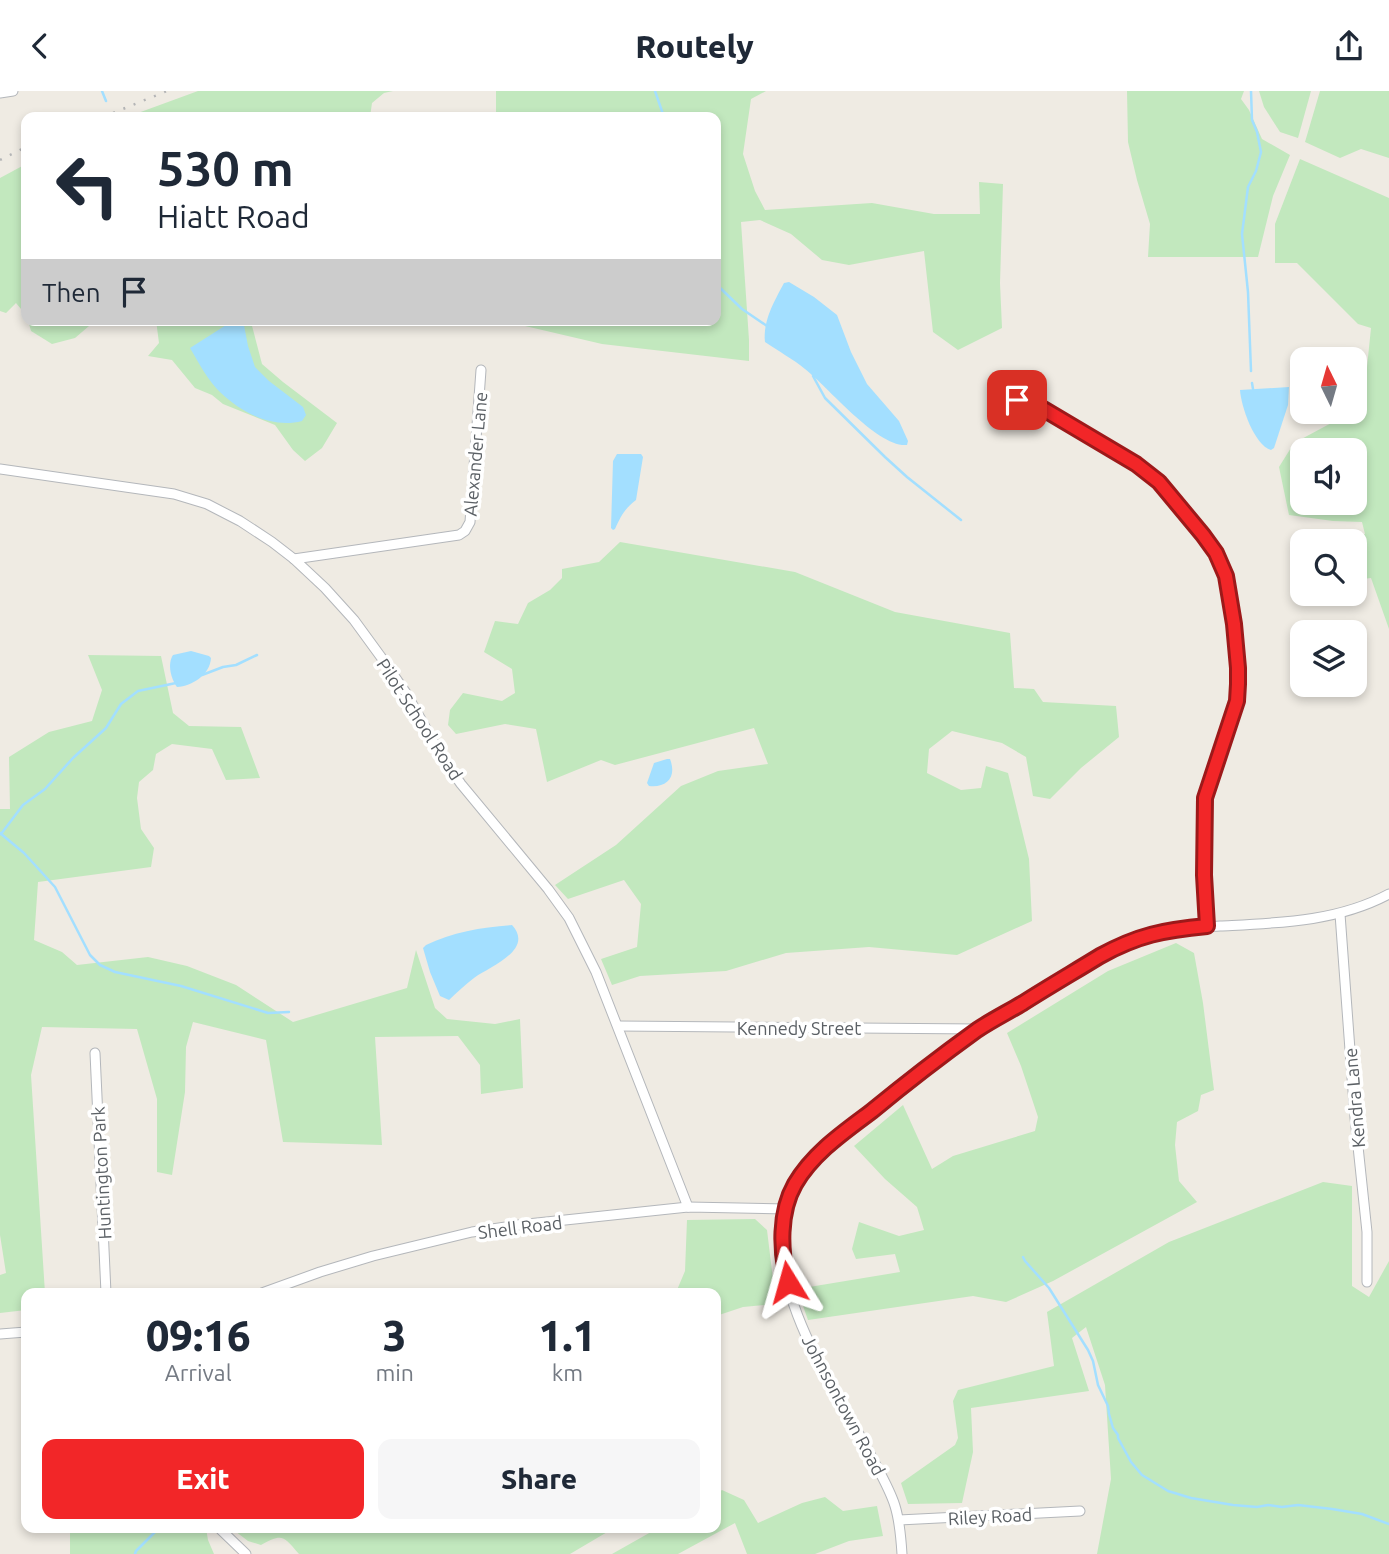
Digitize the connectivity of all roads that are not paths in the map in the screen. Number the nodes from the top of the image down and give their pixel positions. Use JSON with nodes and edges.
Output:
{"nodes":[{"id":1,"x":13,"y":91,"type":"edge"},
{"id":2,"x":0,"y":93,"type":"edge"},
{"id":3,"x":481,"y":370,"type":"dead end"},
{"id":4,"x":1045,"y":410,"type":"dead end"},
{"id":5,"x":0,"y":469,"type":"edge"},
{"id":6,"x":294,"y":559,"type":"junction"},
{"id":7,"x":1389,"y":894,"type":"edge"},
{"id":8,"x":1340,"y":914,"type":"junction"},
{"id":9,"x":1207,"y":926,"type":"junction"},
{"id":10,"x":618,"y":1026,"type":"junction"},
{"id":11,"x":979,"y":1029,"type":"junction"},
{"id":12,"x":95,"y":1053,"type":"dead end"},
{"id":13,"x":688,"y":1207,"type":"junction"},
{"id":14,"x":786,"y":1209,"type":"junction"},
{"id":15,"x":1367,"y":1282,"type":"dead end"},
{"id":16,"x":106,"y":1288,"type":"edge"},
{"id":17,"x":276,"y":1288,"type":"edge"},
{"id":18,"x":21,"y":1332,"type":"edge"},
{"id":19,"x":0,"y":1334,"type":"edge"},
{"id":20,"x":1080,"y":1511,"type":"dead end"},
{"id":21,"x":899,"y":1520,"type":"junction"},
{"id":22,"x":224,"y":1533,"type":"edge"},
{"id":23,"x":246,"y":1554,"type":"edge"},
{"id":24,"x":902,"y":1554,"type":"edge"}],
"edges":[{"from":1,"to":2,"type":"street"},
{"from":3,"to":6,"type":"street","name":"Alexander Lane"},
{"from":4,"to":9,"type":"street"},
{"from":5,"to":6,"type":"street","name":"Pilot School Road"},
{"from":6,"to":10,"type":"street","name":"Pilot School Road"},
{"from":7,"to":8,"type":"street","name":"Johnsontown Road"},
{"from":8,"to":9,"type":"street","name":"Johnsontown Road"},
{"from":8,"to":15,"type":"street","name":"Kendra Lane"},
{"from":9,"to":11,"type":"street","name":"Johnsontown Road"},
{"from":10,"to":11,"type":"street","name":"Kennedy Street"},
{"from":10,"to":13,"type":"street","name":"Pilot School Road"},
{"from":11,"to":14,"type":"street","name":"Johnsontown Road"},
{"from":12,"to":16,"type":"street","name":"Huntington Park"},
{"from":13,"to":14,"type":"street","name":"Shell Road"},
{"from":13,"to":17,"type":"street","name":"Shell Road"},
{"from":14,"to":21,"type":"street","name":"Johnsontown Road"},
{"from":18,"to":19,"type":"street"},
{"from":20,"to":21,"type":"street","name":"Riley Road"},
{"from":21,"to":24,"type":"street","name":"Johnsontown Road"},
{"from":22,"to":23,"type":"street"}]}
